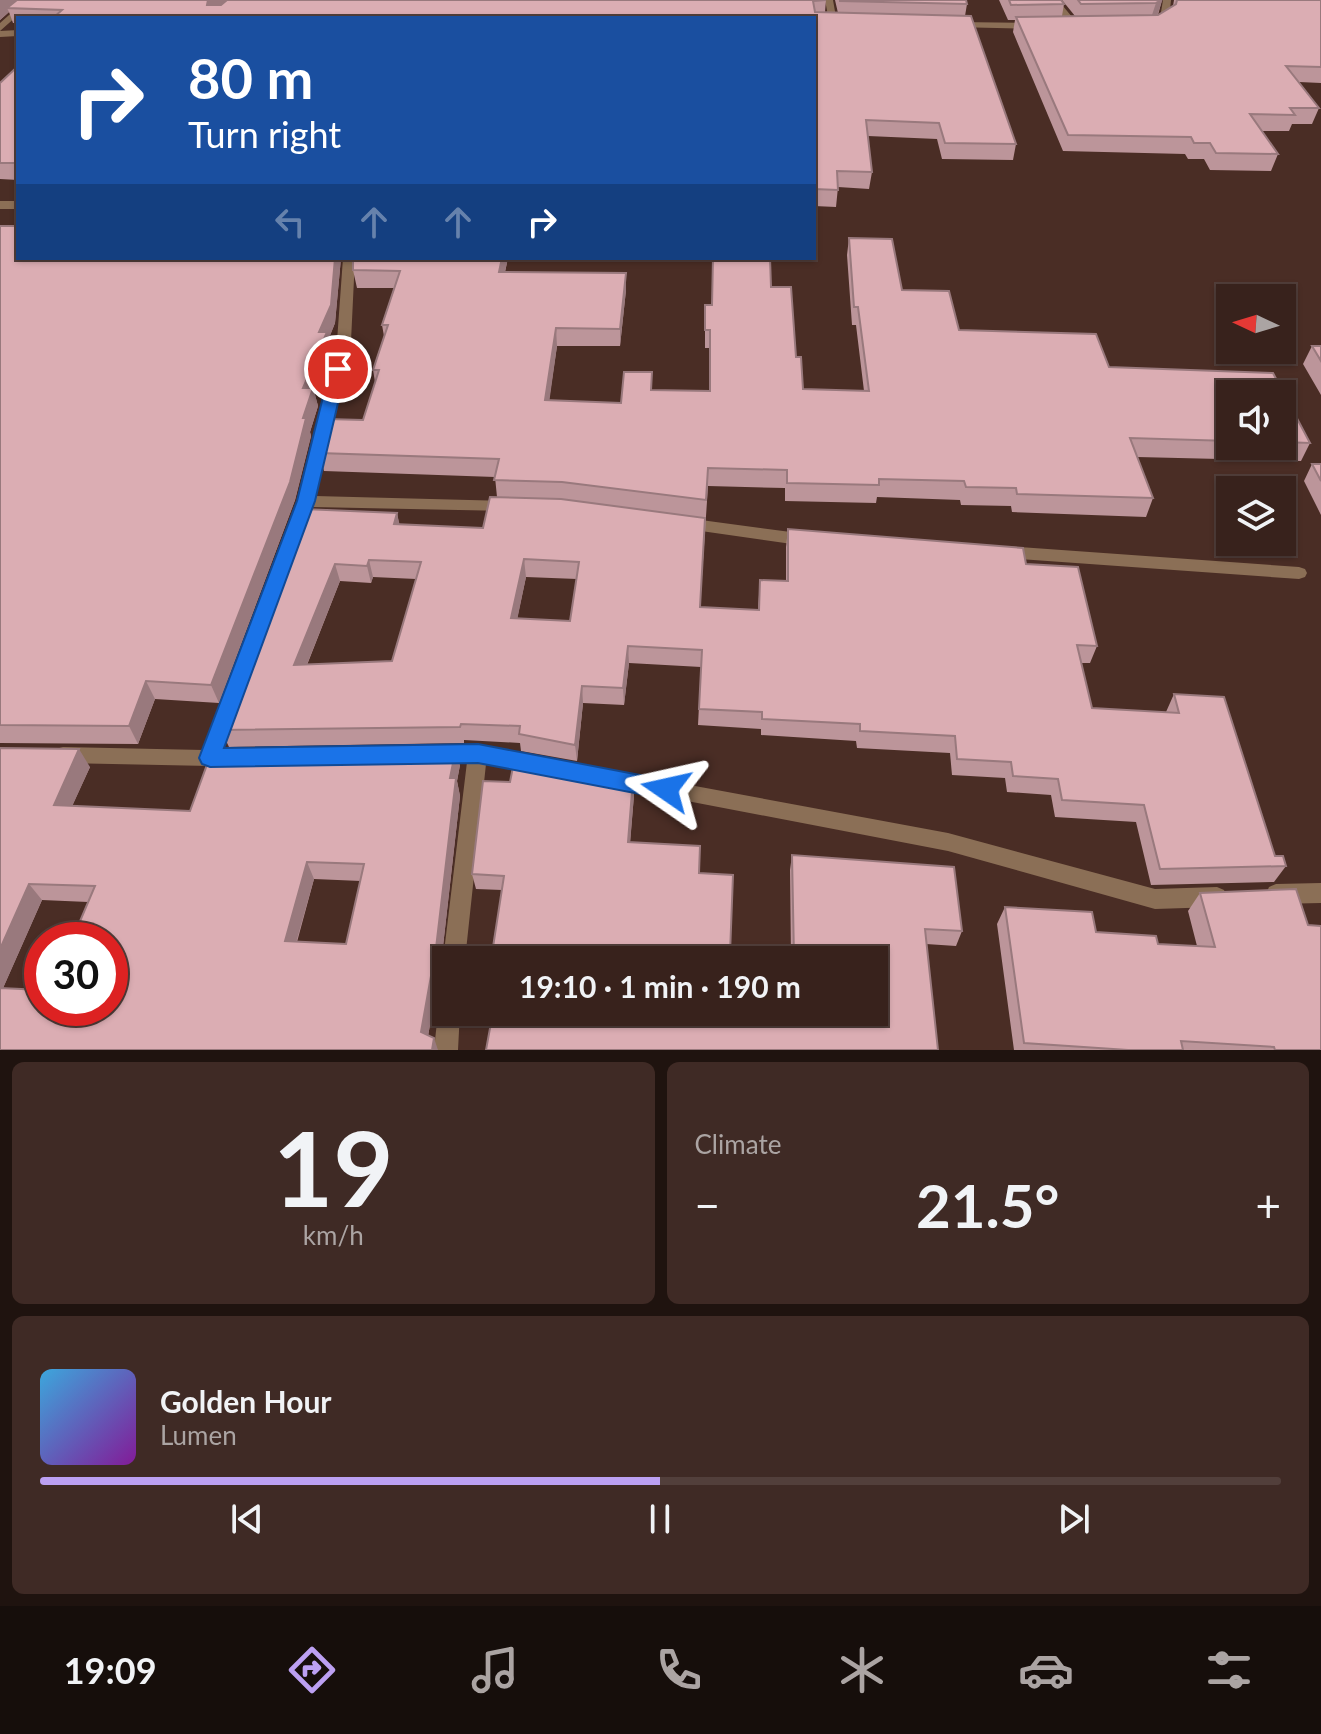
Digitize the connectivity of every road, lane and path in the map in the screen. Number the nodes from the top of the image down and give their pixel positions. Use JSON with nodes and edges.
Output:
{"nodes":[{"id":1,"x":31,"y":0,"type":"edge"},
{"id":2,"x":829,"y":0,"type":"edge"},
{"id":3,"x":1053,"y":0,"type":"edge"},
{"id":4,"x":1167,"y":0,"type":"edge"},
{"id":5,"x":849,"y":22,"type":"edge"},
{"id":6,"x":938,"y":24,"type":"edge"},
{"id":7,"x":1141,"y":24,"type":"edge"},
{"id":8,"x":1074,"y":25,"type":"junction"},
{"id":9,"x":1087,"y":25,"type":"edge"},
{"id":10,"x":1043,"y":26,"type":"edge"},
{"id":11,"x":1058,"y":26,"type":"edge"},
{"id":12,"x":0,"y":28,"type":"edge"},
{"id":13,"x":349,"y":260,"type":"edge"},
{"id":14,"x":306,"y":501,"type":"junction"},
{"id":15,"x":533,"y":507,"type":"edge"},
{"id":16,"x":670,"y":522,"type":"edge"},
{"id":17,"x":821,"y":541,"type":"edge"},
{"id":18,"x":982,"y":550,"type":"edge"},
{"id":19,"x":1299,"y":573,"type":"dead end"},
{"id":20,"x":478,"y":754,"type":"junction"},
{"id":21,"x":41,"y":755,"type":"edge"},
{"id":22,"x":415,"y":755,"type":"edge"},
{"id":23,"x":241,"y":757,"type":"edge"},
{"id":24,"x":210,"y":758,"type":"junction"},
{"id":25,"x":557,"y":768,"type":"edge"},
{"id":26,"x":588,"y":774,"type":"edge"},
{"id":27,"x":1321,"y":893,"type":"edge"},
{"id":28,"x":1260,"y":895,"type":"edge"},
{"id":29,"x":1230,"y":896,"type":"edge"},
{"id":30,"x":456,"y":946,"type":"edge"},
{"id":31,"x":448,"y":1026,"type":"edge"},
{"id":32,"x":446,"y":1050,"type":"edge"}],
"edges":[{"from":1,"to":12,"type":"street"},
{"from":2,"to":5,"type":"street"},
{"from":3,"to":8,"type":"street"},
{"from":4,"to":7,"type":"street"},
{"from":6,"to":10,"type":"street"},
{"from":8,"to":9,"type":"street"},
{"from":8,"to":11,"type":"street"},
{"from":13,"to":14,"type":"street"},
{"from":14,"to":15,"type":"street"},
{"from":14,"to":24,"type":"street"},
{"from":16,"to":17,"type":"street"},
{"from":18,"to":19,"type":"street"},
{"from":20,"to":22,"type":"street"},
{"from":20,"to":25,"type":"street"},
{"from":20,"to":30,"type":"street"},
{"from":21,"to":24,"type":"street"},
{"from":23,"to":24,"type":"street"},
{"from":26,"to":29,"type":"street"},
{"from":27,"to":28,"type":"street"},
{"from":31,"to":32,"type":"street"}]}
